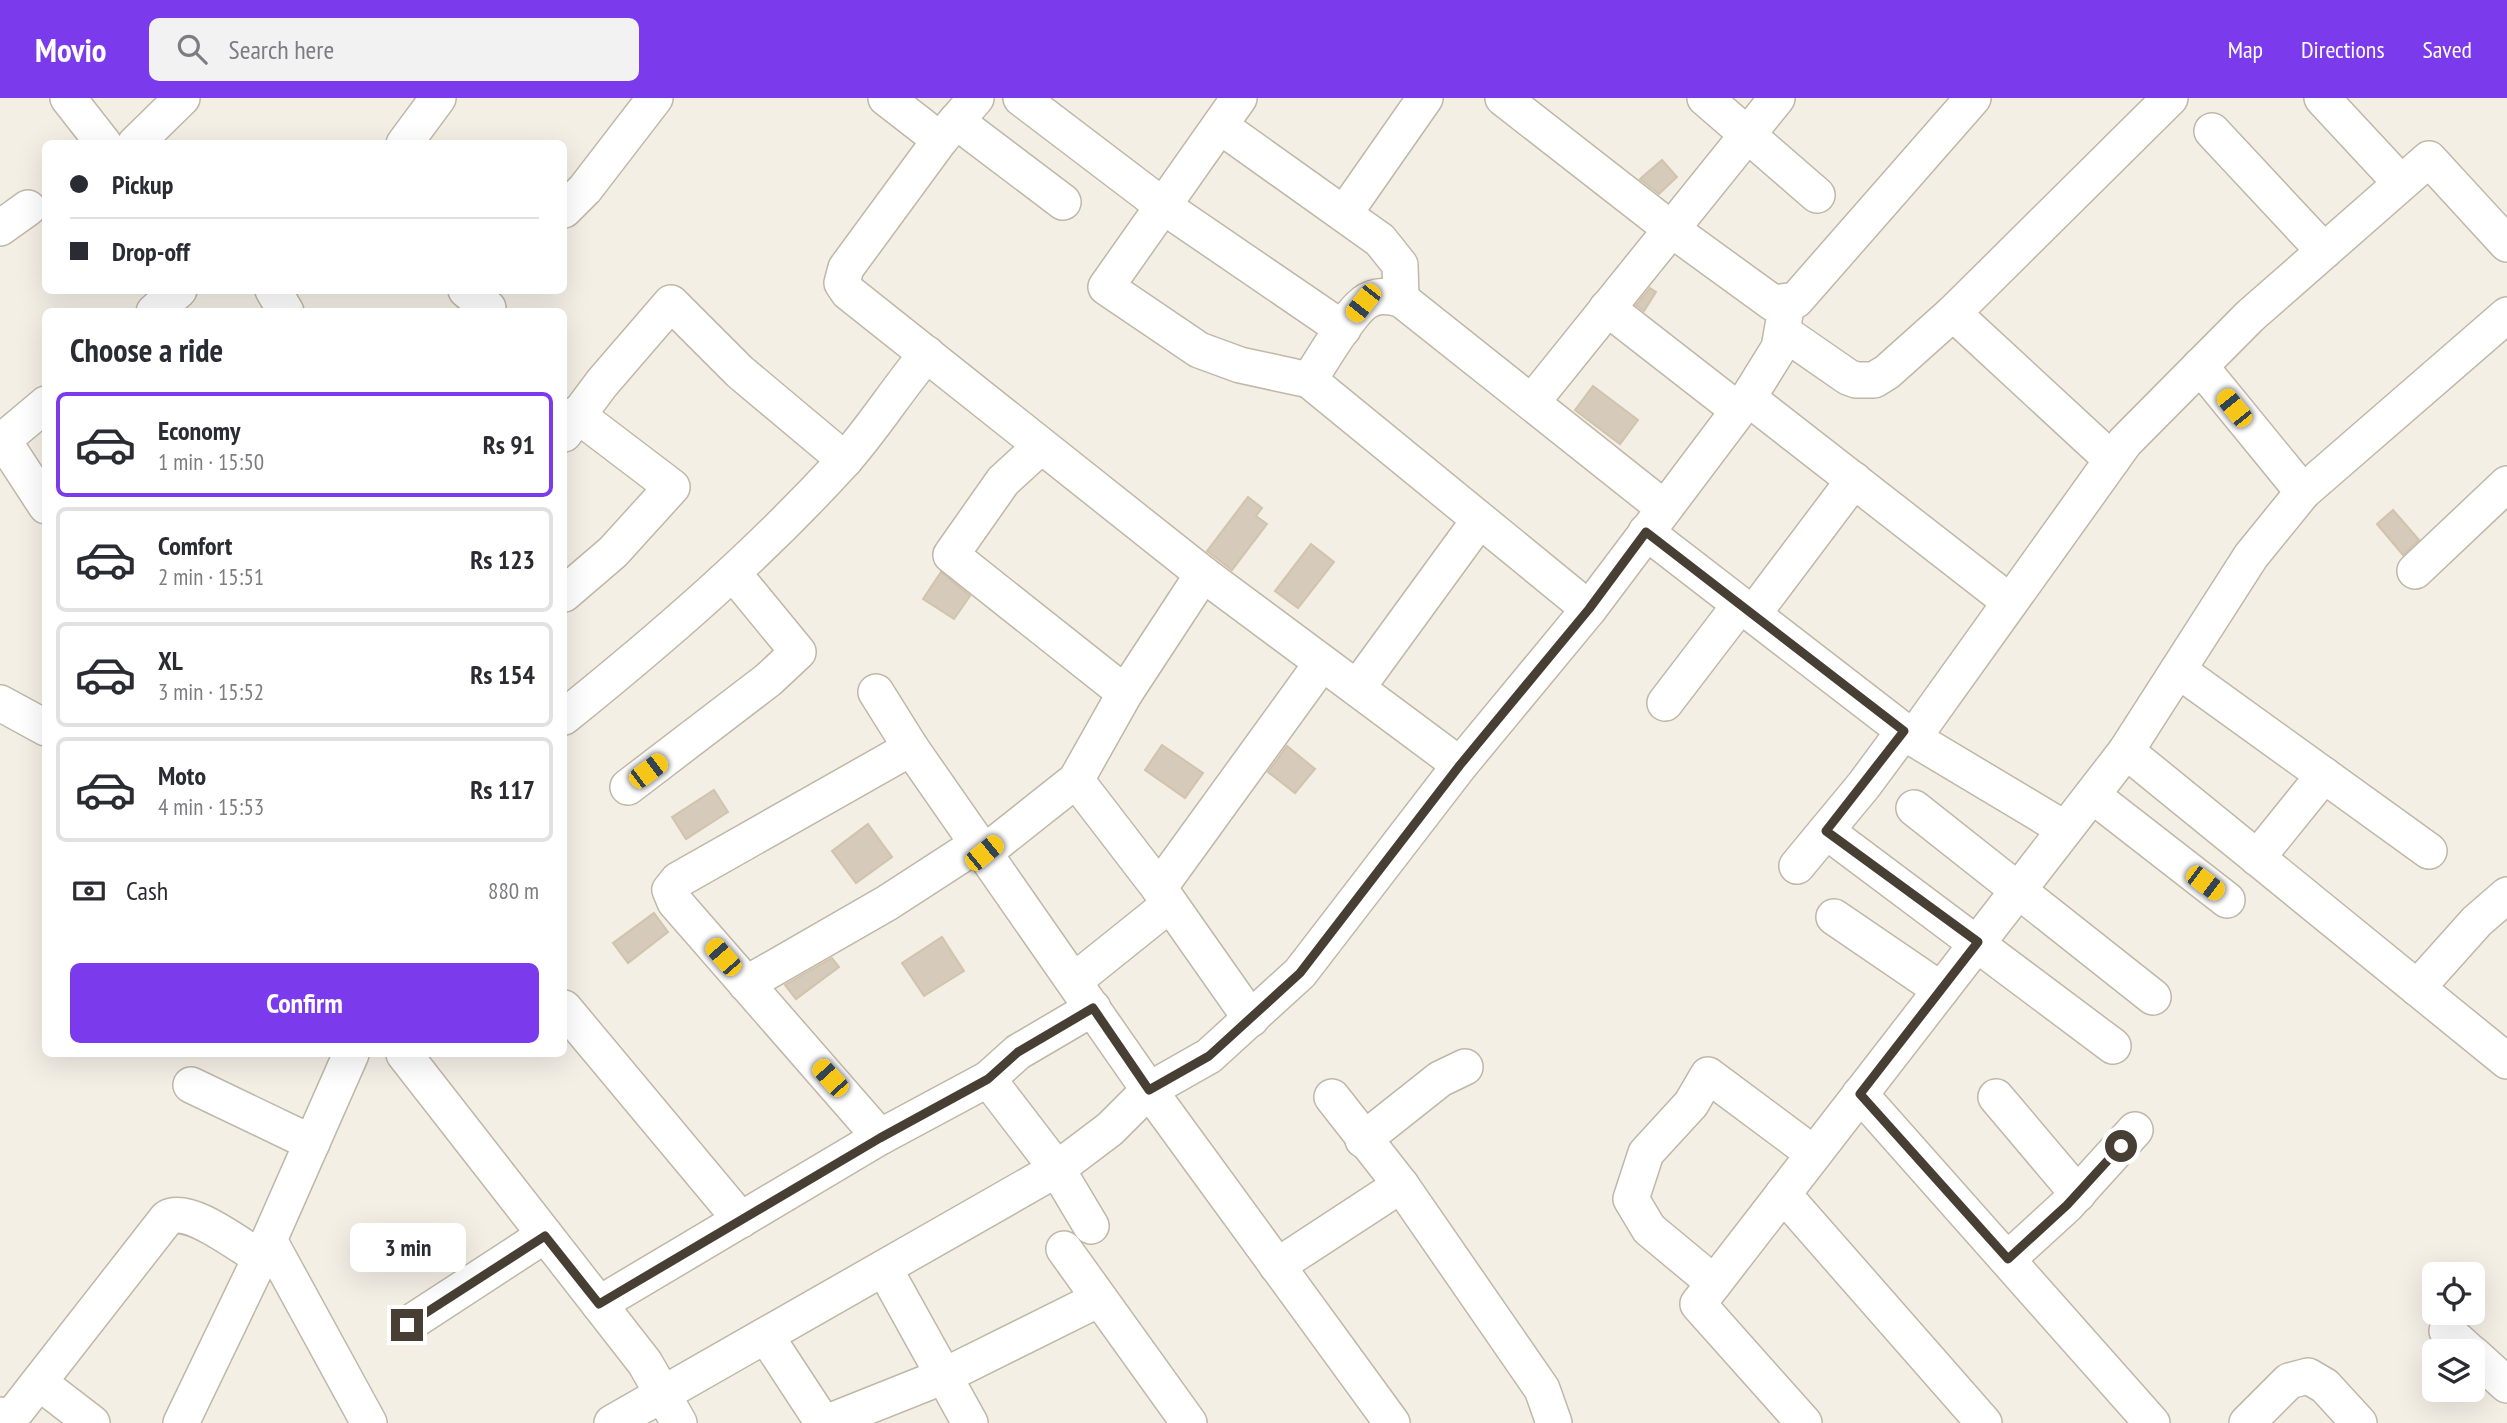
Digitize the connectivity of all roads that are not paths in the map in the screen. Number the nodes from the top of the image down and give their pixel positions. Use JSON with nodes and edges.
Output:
{"nodes":[{"id":1,"x":68,"y":98,"type":"edge"},
{"id":2,"x":182,"y":98,"type":"edge"},
{"id":3,"x":438,"y":98,"type":"edge"},
{"id":4,"x":655,"y":98,"type":"edge"},
{"id":5,"x":886,"y":98,"type":"edge"},
{"id":6,"x":1021,"y":98,"type":"edge"},
{"id":7,"x":1426,"y":98,"type":"edge"},
{"id":8,"x":1503,"y":98,"type":"edge"},
{"id":9,"x":1705,"y":98,"type":"edge"},
{"id":10,"x":1777,"y":98,"type":"edge"},
{"id":11,"x":1973,"y":98,"type":"edge"},
{"id":12,"x":2170,"y":98,"type":"edge"},
{"id":13,"x":2322,"y":98,"type":"edge"},
{"id":14,"x":1229,"y":112,"type":"edge"},
{"id":15,"x":957,"y":120,"type":"edge"},
{"id":16,"x":2212,"y":131,"type":"dead end"},
{"id":17,"x":1747,"y":134,"type":"junction"},
{"id":18,"x":101,"y":140,"type":"edge"},
{"id":19,"x":139,"y":140,"type":"edge"},
{"id":20,"x":407,"y":140,"type":"edge"},
{"id":21,"x":2401,"y":183,"type":"junction"},
{"id":22,"x":1816,"y":195,"type":"dead end"},
{"id":23,"x":1063,"y":202,"type":"dead end"},
{"id":24,"x":1163,"y":206,"type":"junction"},
{"id":25,"x":567,"y":207,"type":"edge"},
{"id":26,"x":28,"y":208,"type":"dead end"},
{"id":27,"x":1344,"y":214,"type":"junction"},
{"id":28,"x":0,"y":228,"type":"edge"},
{"id":29,"x":1671,"y":229,"type":"junction"},
{"id":30,"x":2507,"y":243,"type":"edge"},
{"id":31,"x":2324,"y":251,"type":"junction"},
{"id":32,"x":174,"y":294,"type":"edge"},
{"id":33,"x":1401,"y":299,"type":"junction"},
{"id":34,"x":158,"y":308,"type":"edge"},
{"id":35,"x":1607,"y":308,"type":"junction"},
{"id":36,"x":1953,"y":313,"type":"junction"},
{"id":37,"x":2507,"y":315,"type":"edge"},
{"id":38,"x":1785,"y":318,"type":"junction"},
{"id":39,"x":1343,"y":329,"type":"junction"},
{"id":40,"x":927,"y":354,"type":"junction"},
{"id":41,"x":2200,"y":366,"type":"junction"},
{"id":42,"x":1309,"y":380,"type":"junction"},
{"id":43,"x":1532,"y":402,"type":"junction"},
{"id":44,"x":1743,"y":404,"type":"junction"},
{"id":45,"x":42,"y":407,"type":"edge"},
{"id":46,"x":570,"y":424,"type":"edge"},
{"id":47,"x":1,"y":439,"type":"edge"},
{"id":48,"x":1040,"y":447,"type":"junction"},
{"id":49,"x":845,"y":460,"type":"junction"},
{"id":50,"x":2112,"y":460,"type":"junction"},
{"id":51,"x":1854,"y":480,"type":"junction"},
{"id":52,"x":2507,"y":484,"type":"edge"},
{"id":53,"x":2303,"y":492,"type":"junction"},
{"id":54,"x":42,"y":500,"type":"edge"},
{"id":55,"x":1655,"y":520,"type":"junction"},
{"id":56,"x":1478,"y":522,"type":"junction"},
{"id":57,"x":2415,"y":571,"type":"dead end"},
{"id":58,"x":733,"y":573,"type":"junction"},
{"id":59,"x":1203,"y":574,"type":"junction"},
{"id":60,"x":567,"y":591,"type":"edge"},
{"id":61,"x":2010,"y":602,"type":"junction"},
{"id":62,"x":1589,"y":609,"type":"junction"},
{"id":63,"x":1746,"y":609,"type":"junction"},
{"id":64,"x":1322,"y":663,"type":"junction"},
{"id":65,"x":2178,"y":670,"type":"junction"},
{"id":66,"x":1357,"y":688,"type":"junction"},
{"id":67,"x":876,"y":692,"type":"dead end"},
{"id":68,"x":1125,"y":693,"type":"junction"},
{"id":69,"x":0,"y":703,"type":"edge"},
{"id":70,"x":1665,"y":703,"type":"dead end"},
{"id":71,"x":567,"y":715,"type":"edge"},
{"id":72,"x":42,"y":726,"type":"edge"},
{"id":73,"x":1908,"y":734,"type":"junction"},
{"id":74,"x":911,"y":748,"type":"junction"},
{"id":75,"x":2126,"y":751,"type":"junction"},
{"id":76,"x":1460,"y":765,"type":"junction"},
{"id":77,"x":2324,"y":775,"type":"junction"},
{"id":78,"x":1076,"y":780,"type":"junction"},
{"id":79,"x":628,"y":787,"type":"dead end"},
{"id":80,"x":2092,"y":795,"type":"junction"},
{"id":81,"x":1914,"y":808,"type":"dead end"},
{"id":82,"x":2065,"y":829,"type":"junction"},
{"id":83,"x":1826,"y":831,"type":"junction"},
{"id":84,"x":981,"y":848,"type":"junction"},
{"id":85,"x":2429,"y":851,"type":"dead end"},
{"id":86,"x":2258,"y":858,"type":"junction"},
{"id":87,"x":1797,"y":866,"type":"dead end"},
{"id":88,"x":2019,"y":889,"type":"junction"},
{"id":89,"x":2507,"y":895,"type":"edge"},
{"id":90,"x":1164,"y":896,"type":"junction"},
{"id":91,"x":2227,"y":900,"type":"dead end"},
{"id":92,"x":1834,"y":917,"type":"dead end"},
{"id":93,"x":1978,"y":942,"type":"junction"},
{"id":94,"x":746,"y":984,"type":"junction"},
{"id":95,"x":2417,"y":988,"type":"junction"},
{"id":96,"x":1941,"y":990,"type":"junction"},
{"id":97,"x":1083,"y":994,"type":"junction"},
{"id":98,"x":2153,"y":997,"type":"dead end"},
{"id":99,"x":567,"y":1012,"type":"edge"},
{"id":100,"x":1251,"y":1019,"type":"junction"},
{"id":101,"x":2113,"y":1046,"type":"dead end"},
{"id":102,"x":350,"y":1057,"type":"edge"},
{"id":103,"x":406,"y":1057,"type":"edge"},
{"id":104,"x":2507,"y":1061,"type":"edge"},
{"id":105,"x":1465,"y":1067,"type":"dead end"},
{"id":106,"x":988,"y":1079,"type":"junction"},
{"id":107,"x":191,"y":1085,"type":"dead end"},
{"id":108,"x":1149,"y":1090,"type":"junction"},
{"id":109,"x":1860,"y":1094,"type":"junction"},
{"id":110,"x":1332,"y":1097,"type":"dead end"},
{"id":111,"x":1996,"y":1097,"type":"dead end"},
{"id":112,"x":2135,"y":1130,"type":"dead end"},
{"id":113,"x":880,"y":1138,"type":"junction"},
{"id":114,"x":1363,"y":1140,"type":"junction"},
{"id":115,"x":312,"y":1143,"type":"junction"},
{"id":116,"x":1814,"y":1154,"type":"junction"},
{"id":117,"x":1057,"y":1169,"type":"junction"},
{"id":118,"x":1401,"y":1185,"type":"junction"},
{"id":119,"x":1783,"y":1194,"type":"junction"},
{"id":120,"x":2078,"y":1194,"type":"junction"},
{"id":121,"x":741,"y":1220,"type":"junction"},
{"id":122,"x":1091,"y":1226,"type":"dead end"},
{"id":123,"x":545,"y":1236,"type":"junction"},
{"id":124,"x":265,"y":1249,"type":"junction"},
{"id":125,"x":1064,"y":1249,"type":"dead end"},
{"id":126,"x":2008,"y":1259,"type":"junction"},
{"id":127,"x":1277,"y":1266,"type":"junction"},
{"id":128,"x":884,"y":1268,"type":"junction"},
{"id":129,"x":1714,"y":1283,"type":"junction"},
{"id":130,"x":1099,"y":1299,"type":"junction"},
{"id":131,"x":599,"y":1304,"type":"junction"},
{"id":132,"x":407,"y":1325,"type":"dead end"},
{"id":133,"x":766,"y":1336,"type":"junction"},
{"id":134,"x":2485,"y":1365,"type":"edge"},
{"id":135,"x":944,"y":1376,"type":"junction"},
{"id":136,"x":40,"y":1383,"type":"junction"},
{"id":137,"x":2507,"y":1385,"type":"edge"},
{"id":138,"x":671,"y":1409,"type":"edge"},
{"id":139,"x":0,"y":1415,"type":"edge"},
{"id":140,"x":92,"y":1423,"type":"edge"},
{"id":141,"x":181,"y":1423,"type":"edge"},
{"id":142,"x":369,"y":1423,"type":"edge"},
{"id":143,"x":612,"y":1423,"type":"edge"},
{"id":144,"x":825,"y":1423,"type":"edge"},
{"id":145,"x":970,"y":1423,"type":"edge"},
{"id":146,"x":1189,"y":1423,"type":"edge"},
{"id":147,"x":1392,"y":1423,"type":"edge"},
{"id":148,"x":1554,"y":1423,"type":"edge"},
{"id":149,"x":1804,"y":1423,"type":"edge"},
{"id":150,"x":1984,"y":1423,"type":"edge"},
{"id":151,"x":2152,"y":1423,"type":"edge"},
{"id":152,"x":2247,"y":1423,"type":"edge"},
{"id":153,"x":2359,"y":1423,"type":"edge"}],
"edges":[{"from":1,"to":18,"type":"street"},
{"from":2,"to":19,"type":"street"},
{"from":3,"to":20,"type":"street"},
{"from":4,"to":25,"type":"street"},
{"from":5,"to":15,"type":"street"},
{"from":6,"to":24,"type":"street"},
{"from":7,"to":27,"type":"street"},
{"from":8,"to":29,"type":"street"},
{"from":9,"to":17,"type":"street"},
{"from":10,"to":17,"type":"street"},
{"from":11,"to":38,"type":"street"},
{"from":12,"to":36,"type":"street"},
{"from":13,"to":21,"type":"street"},
{"from":14,"to":24,"type":"street"},
{"from":14,"to":27,"type":"street"},
{"from":15,"to":23,"type":"street"},
{"from":15,"to":40,"type":"street"},
{"from":16,"to":31,"type":"street"},
{"from":17,"to":22,"type":"street"},
{"from":17,"to":29,"type":"street"},
{"from":21,"to":30,"type":"street"},
{"from":21,"to":31,"type":"street"},
{"from":24,"to":39,"type":"street"},
{"from":24,"to":42,"type":"street"},
{"from":26,"to":28,"type":"street"},
{"from":27,"to":33,"type":"street"},
{"from":29,"to":35,"type":"street"},
{"from":29,"to":38,"type":"street"},
{"from":31,"to":41,"type":"street"},
{"from":32,"to":34,"type":"street"},
{"from":33,"to":39,"type":"street"},
{"from":33,"to":43,"type":"street"},
{"from":35,"to":43,"type":"street"},
{"from":35,"to":44,"type":"street"},
{"from":36,"to":38,"type":"street"},
{"from":36,"to":50,"type":"street"},
{"from":37,"to":53,"type":"street"},
{"from":38,"to":44,"type":"street"},
{"from":39,"to":42,"type":"street"},
{"from":40,"to":48,"type":"street"},
{"from":40,"to":49,"type":"street"},
{"from":41,"to":50,"type":"street"},
{"from":41,"to":53,"type":"street"},
{"from":42,"to":56,"type":"street"},
{"from":43,"to":55,"type":"street"},
{"from":44,"to":51,"type":"street"},
{"from":44,"to":55,"type":"street"},
{"from":45,"to":47,"type":"street"},
{"from":46,"to":49,"type":"street"},
{"from":46,"to":60,"type":"street"},
{"from":47,"to":54,"type":"street"},
{"from":48,"to":59,"type":"street"},
{"from":48,"to":68,"type":"street"},
{"from":49,"to":58,"type":"street"},
{"from":50,"to":61,"type":"street"},
{"from":51,"to":61,"type":"street"},
{"from":51,"to":63,"type":"street"},
{"from":52,"to":57,"type":"street"},
{"from":53,"to":65,"type":"street"},
{"from":55,"to":62,"type":"street"},
{"from":55,"to":63,"type":"street"},
{"from":56,"to":62,"type":"street"},
{"from":56,"to":66,"type":"street"},
{"from":58,"to":71,"type":"street"},
{"from":58,"to":79,"type":"street"},
{"from":59,"to":64,"type":"street"},
{"from":59,"to":68,"type":"street"},
{"from":61,"to":73,"type":"street"},
{"from":62,"to":76,"type":"street"},
{"from":63,"to":70,"type":"street"},
{"from":63,"to":73,"type":"street"},
{"from":64,"to":66,"type":"street"},
{"from":64,"to":90,"type":"street"},
{"from":65,"to":75,"type":"street"},
{"from":65,"to":77,"type":"street"},
{"from":66,"to":76,"type":"street"},
{"from":67,"to":74,"type":"street"},
{"from":68,"to":78,"type":"street"},
{"from":69,"to":72,"type":"street"},
{"from":73,"to":82,"type":"street"},
{"from":73,"to":83,"type":"street"},
{"from":74,"to":84,"type":"street"},
{"from":74,"to":94,"type":"street"},
{"from":75,"to":80,"type":"street"},
{"from":75,"to":86,"type":"street"},
{"from":76,"to":100,"type":"street"},
{"from":77,"to":85,"type":"street"},
{"from":77,"to":86,"type":"street"},
{"from":78,"to":84,"type":"street"},
{"from":78,"to":90,"type":"street"},
{"from":80,"to":82,"type":"street"},
{"from":80,"to":91,"type":"street"},
{"from":81,"to":88,"type":"street"},
{"from":82,"to":88,"type":"street"},
{"from":83,"to":87,"type":"street"},
{"from":83,"to":93,"type":"street"},
{"from":84,"to":94,"type":"street"},
{"from":84,"to":97,"type":"street"},
{"from":86,"to":95,"type":"street"},
{"from":88,"to":93,"type":"street"},
{"from":88,"to":98,"type":"street"},
{"from":89,"to":95,"type":"street"},
{"from":90,"to":97,"type":"street"},
{"from":90,"to":100,"type":"street"},
{"from":92,"to":96,"type":"street"},
{"from":93,"to":96,"type":"street"},
{"from":93,"to":101,"type":"street"},
{"from":94,"to":113,"type":"street"},
{"from":95,"to":104,"type":"street"},
{"from":96,"to":109,"type":"street"},
{"from":97,"to":106,"type":"street"},
{"from":97,"to":108,"type":"street"},
{"from":99,"to":121,"type":"street"},
{"from":100,"to":108,"type":"street"},
{"from":102,"to":115,"type":"street"},
{"from":103,"to":123,"type":"street"},
{"from":105,"to":114,"type":"street"},
{"from":106,"to":113,"type":"street"},
{"from":106,"to":117,"type":"street"},
{"from":107,"to":115,"type":"street"},
{"from":108,"to":117,"type":"street"},
{"from":108,"to":127,"type":"street"},
{"from":109,"to":116,"type":"street"},
{"from":109,"to":126,"type":"street"},
{"from":110,"to":114,"type":"street"},
{"from":111,"to":120,"type":"street"},
{"from":112,"to":120,"type":"street"},
{"from":113,"to":121,"type":"street"},
{"from":114,"to":118,"type":"street"},
{"from":115,"to":124,"type":"street"},
{"from":116,"to":119,"type":"street"},
{"from":116,"to":129,"type":"street"},
{"from":117,"to":122,"type":"street"},
{"from":117,"to":128,"type":"street"},
{"from":118,"to":127,"type":"street"},
{"from":118,"to":148,"type":"street"},
{"from":119,"to":129,"type":"street"},
{"from":119,"to":150,"type":"street"},
{"from":120,"to":126,"type":"street"},
{"from":121,"to":131,"type":"street"},
{"from":123,"to":131,"type":"street"},
{"from":123,"to":132,"type":"street"},
{"from":124,"to":136,"type":"street"},
{"from":124,"to":141,"type":"street"},
{"from":124,"to":142,"type":"street"},
{"from":125,"to":130,"type":"street"},
{"from":126,"to":151,"type":"street"},
{"from":127,"to":147,"type":"street"},
{"from":128,"to":133,"type":"street"},
{"from":128,"to":135,"type":"street"},
{"from":129,"to":149,"type":"street"},
{"from":130,"to":135,"type":"street"},
{"from":130,"to":146,"type":"street"},
{"from":131,"to":138,"type":"street"},
{"from":133,"to":138,"type":"street"},
{"from":133,"to":144,"type":"street"},
{"from":134,"to":137,"type":"street"},
{"from":135,"to":144,"type":"street"},
{"from":135,"to":145,"type":"street"},
{"from":136,"to":139,"type":"street"},
{"from":136,"to":140,"type":"street"},
{"from":138,"to":143,"type":"street"},
{"from":152,"to":153,"type":"street"}]}
